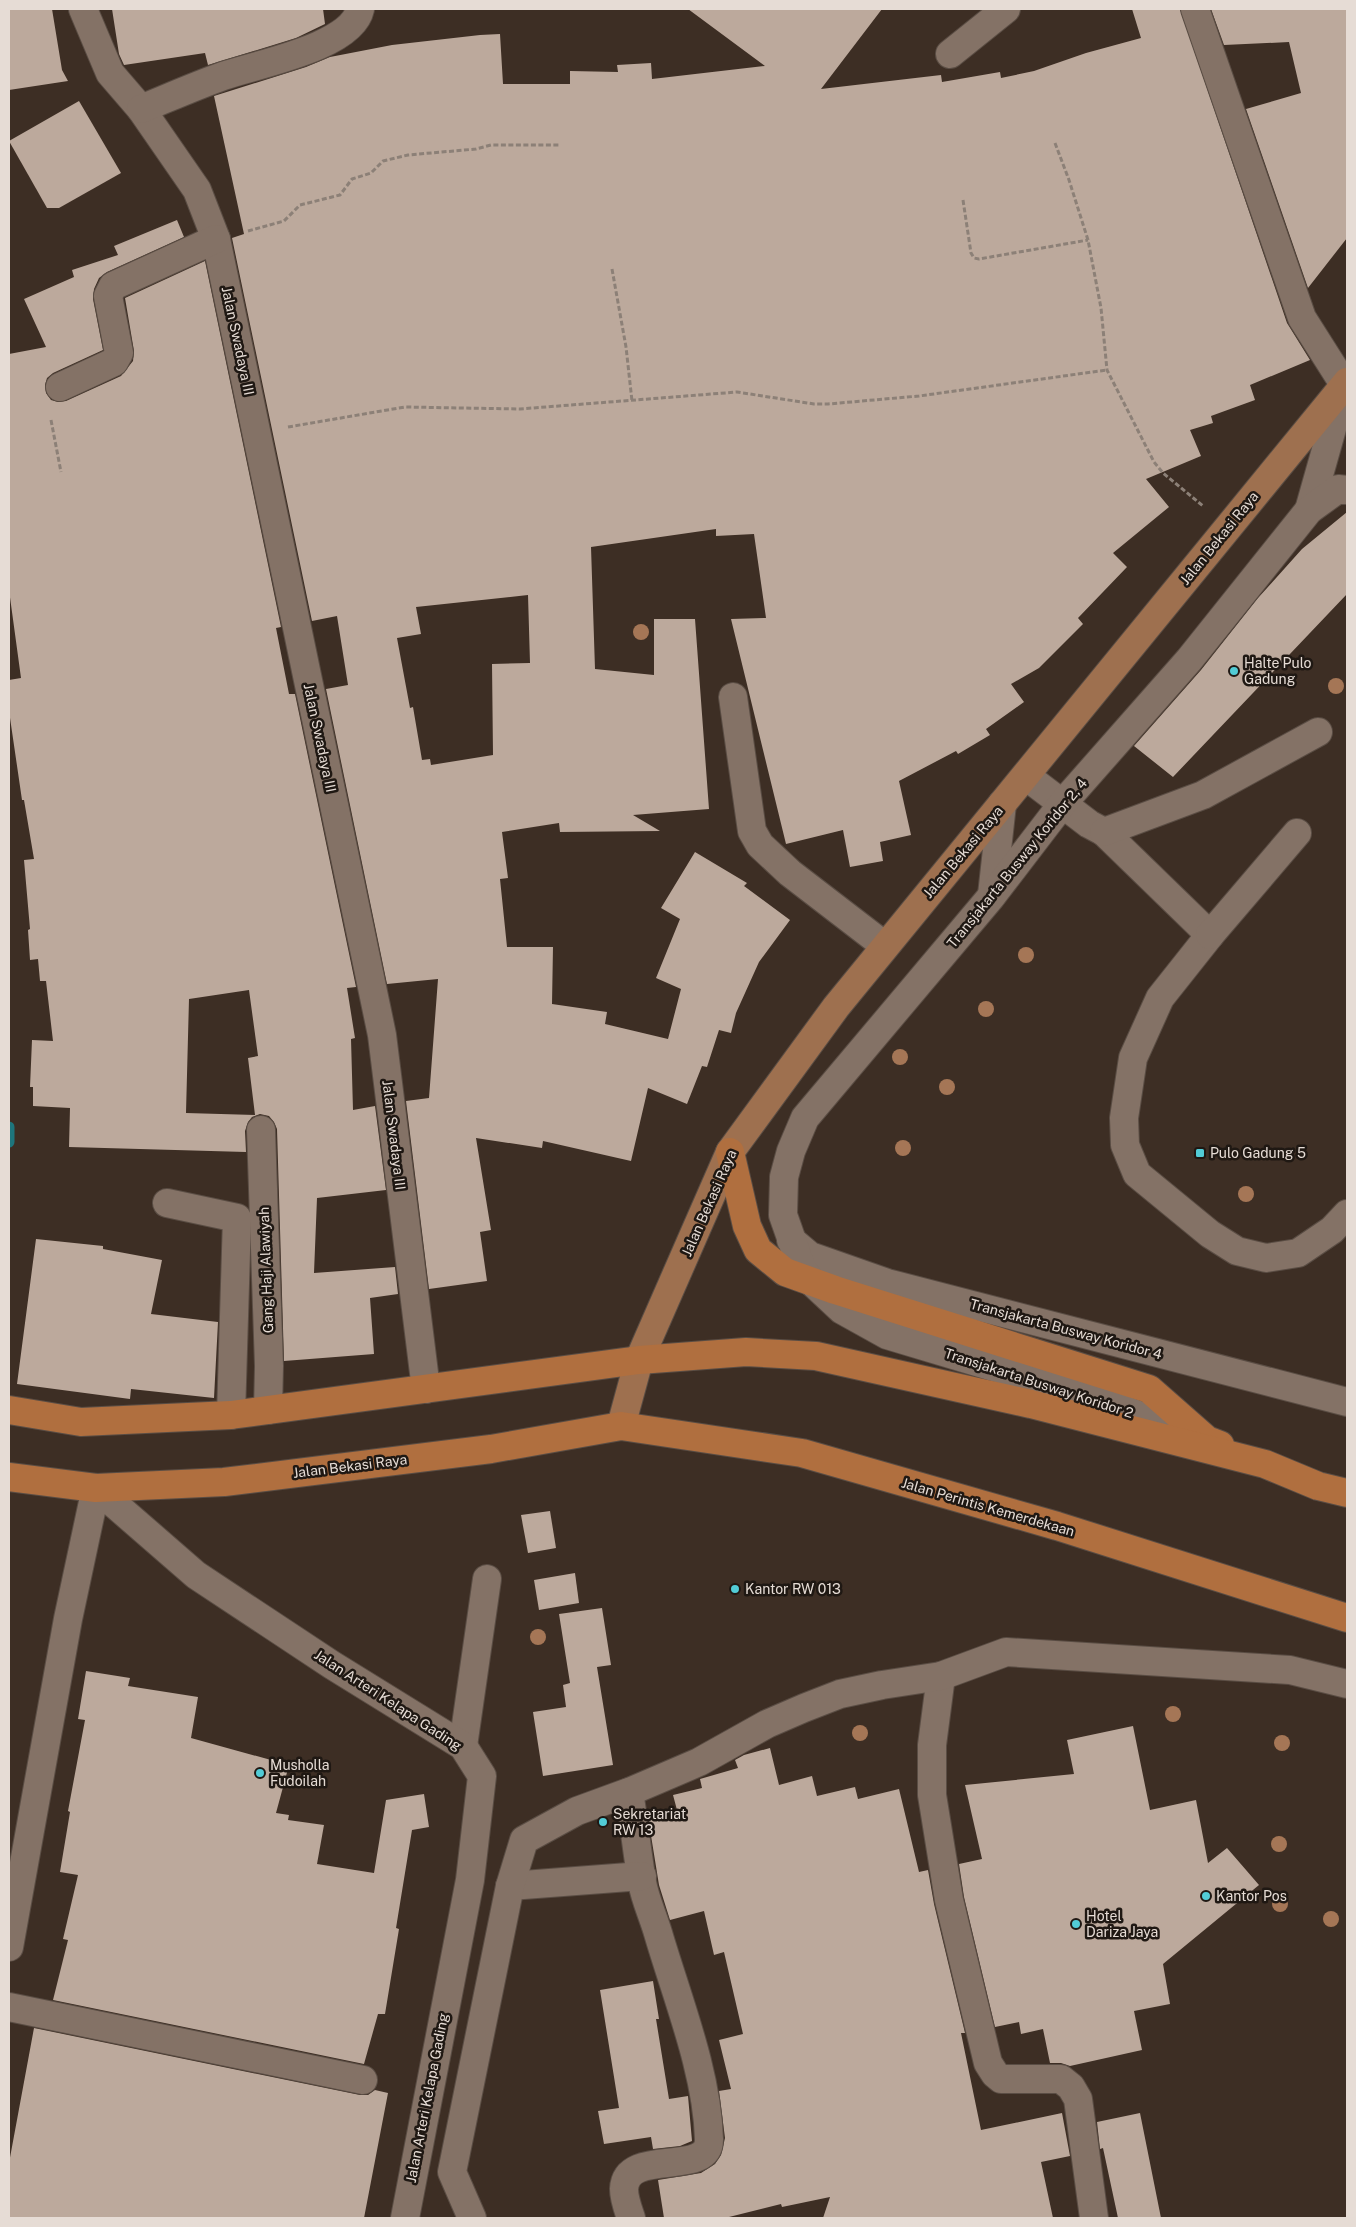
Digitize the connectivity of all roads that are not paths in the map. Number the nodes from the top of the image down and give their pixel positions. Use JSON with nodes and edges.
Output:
{"nodes":[{"id":1,"x":83,"y":9,"type":"edge"},
{"id":2,"x":360,"y":9,"type":"edge"},
{"id":3,"x":1006,"y":9,"type":"edge"},
{"id":4,"x":1195,"y":9,"type":"edge"},
{"id":5,"x":950,"y":54,"type":"dead end"},
{"id":6,"x":141,"y":109,"type":"junction"},
{"id":7,"x":216,"y":239,"type":"junction"},
{"id":8,"x":1346,"y":386,"type":"edge"},
{"id":9,"x":60,"y":387,"type":"road end"},
{"id":10,"x":1347,"y":490,"type":"edge"},
{"id":11,"x":1309,"y":510,"type":"junction"},
{"id":12,"x":733,"y":697,"type":"dead end"},
{"id":13,"x":1318,"y":732,"type":"dead end"},
{"id":14,"x":1026,"y":776,"type":"junction"},
{"id":15,"x":1063,"y":803,"type":"junction"},
{"id":16,"x":1002,"y":804,"type":"junction"},
{"id":17,"x":1104,"y":832,"type":"junction"},
{"id":18,"x":1298,"y":833,"type":"dead end"},
{"id":19,"x":991,"y":896,"type":"junction"},
{"id":20,"x":1210,"y":935,"type":"junction"},
{"id":21,"x":885,"y":946,"type":"junction"},
{"id":22,"x":261,"y":1130,"type":"dead end"},
{"id":23,"x":730,"y":1152,"type":"junction"},
{"id":24,"x":167,"y":1203,"type":"dead end"},
{"id":25,"x":1347,"y":1214,"type":"edge"},
{"id":26,"x":791,"y":1240,"type":"junction"},
{"id":27,"x":812,"y":1282,"type":"junction"},
{"id":28,"x":639,"y":1360,"type":"junction"},
{"id":29,"x":426,"y":1389,"type":"junction"},
{"id":30,"x":1347,"y":1402,"type":"edge"},
{"id":31,"x":9,"y":1410,"type":"edge"},
{"id":32,"x":268,"y":1410,"type":"junction"},
{"id":33,"x":231,"y":1415,"type":"junction"},
{"id":34,"x":621,"y":1426,"type":"junction"},
{"id":35,"x":1207,"y":1440,"type":"joint"},
{"id":36,"x":1265,"y":1464,"type":"junction"},
{"id":37,"x":9,"y":1477,"type":"edge"},
{"id":38,"x":1318,"y":1486,"type":"junction"},
{"id":39,"x":96,"y":1488,"type":"junction"},
{"id":40,"x":1347,"y":1493,"type":"edge"},
{"id":41,"x":1347,"y":1497,"type":"edge"},
{"id":42,"x":487,"y":1579,"type":"dead end"},
{"id":43,"x":1347,"y":1618,"type":"edge"},
{"id":44,"x":942,"y":1676,"type":"junction"},
{"id":45,"x":1347,"y":1684,"type":"edge"},
{"id":46,"x":463,"y":1746,"type":"junction"},
{"id":47,"x":629,"y":1792,"type":"junction"},
{"id":48,"x":642,"y":1876,"type":"junction"},
{"id":49,"x":510,"y":1886,"type":"junction"},
{"id":50,"x":9,"y":1948,"type":"edge"},
{"id":51,"x":9,"y":2007,"type":"edge"},
{"id":52,"x":363,"y":2080,"type":"dead end"},
{"id":53,"x":405,"y":2218,"type":"edge"},
{"id":54,"x":472,"y":2218,"type":"edge"},
{"id":55,"x":631,"y":2218,"type":"edge"},
{"id":56,"x":1094,"y":2218,"type":"edge"}],
"edges":[{"from":1,"to":6,"type":"street","name":"Jalan Swadaya III"},
{"from":2,"to":6,"type":"street"},
{"from":3,"to":5,"type":"street"},
{"from":4,"to":8,"type":"street"},
{"from":6,"to":7,"type":"street","name":"Jalan Swadaya III"},
{"from":7,"to":9,"type":"street"},
{"from":7,"to":29,"type":"street","name":"Jalan Swadaya III"},
{"from":8,"to":11,"type":"street"},
{"from":8,"to":14,"type":"main road","name":"Jalan Bekasi Raya"},
{"from":10,"to":11,"type":"street"},
{"from":11,"to":15,"type":"street","name":"Transjakarta Busway Koridor 2, 4"},
{"from":12,"to":21,"type":"street"},
{"from":13,"to":17,"type":"street"},
{"from":14,"to":15,"type":"street"},
{"from":14,"to":16,"type":"main road","name":"Jalan Bekasi Raya"},
{"from":15,"to":17,"type":"street"},
{"from":15,"to":19,"type":"street","name":"Transjakarta Busway Koridor 2, 4"},
{"from":16,"to":19,"type":"street"},
{"from":16,"to":21,"type":"main road","name":"Jalan Bekasi Raya"},
{"from":17,"to":20,"type":"street"},
{"from":18,"to":20,"type":"street"},
{"from":19,"to":26,"type":"street","name":"Transjakarta Busway Koridor 2, 4"},
{"from":20,"to":25,"type":"street"},
{"from":21,"to":23,"type":"main road","name":"Jalan Bekasi Raya"},
{"from":22,"to":32,"type":"street","name":"Gang Haji Alawiyah"},
{"from":23,"to":27,"type":"highway"},
{"from":23,"to":28,"type":"main road","name":"Jalan Bekasi Raya"},
{"from":24,"to":33,"type":"street"},
{"from":26,"to":27,"type":"street"},
{"from":26,"to":30,"type":"street","name":"Transjakarta Busway Koridor 4"},
{"from":27,"to":35,"type":"highway"},
{"from":28,"to":29,"type":"highway"},
{"from":28,"to":34,"type":"main road","name":"Jalan Bekasi Raya"},
{"from":28,"to":36,"type":"highway"},
{"from":29,"to":32,"type":"highway"},
{"from":31,"to":33,"type":"highway"},
{"from":32,"to":33,"type":"highway"},
{"from":34,"to":39,"type":"highway","name":"Jalan Bekasi Raya"},
{"from":34,"to":43,"type":"highway","name":"Jalan Perintis Kemerdekaan"},
{"from":35,"to":36,"type":"street"},
{"from":36,"to":38,"type":"street"},
{"from":37,"to":39,"type":"highway","name":"Jalan Bekasi Raya"},
{"from":38,"to":40,"type":"highway"},
{"from":38,"to":41,"type":"street"},
{"from":39,"to":46,"type":"street","name":"Jalan Arteri Kelapa Gading"},
{"from":39,"to":50,"type":"street"},
{"from":42,"to":46,"type":"street"},
{"from":44,"to":45,"type":"street"},
{"from":44,"to":47,"type":"street"},
{"from":44,"to":56,"type":"street"},
{"from":46,"to":53,"type":"street","name":"Jalan Arteri Kelapa Gading"},
{"from":47,"to":48,"type":"street"},
{"from":47,"to":49,"type":"street"},
{"from":48,"to":49,"type":"street"},
{"from":48,"to":55,"type":"street"},
{"from":49,"to":54,"type":"street"},
{"from":51,"to":52,"type":"street"}]}
